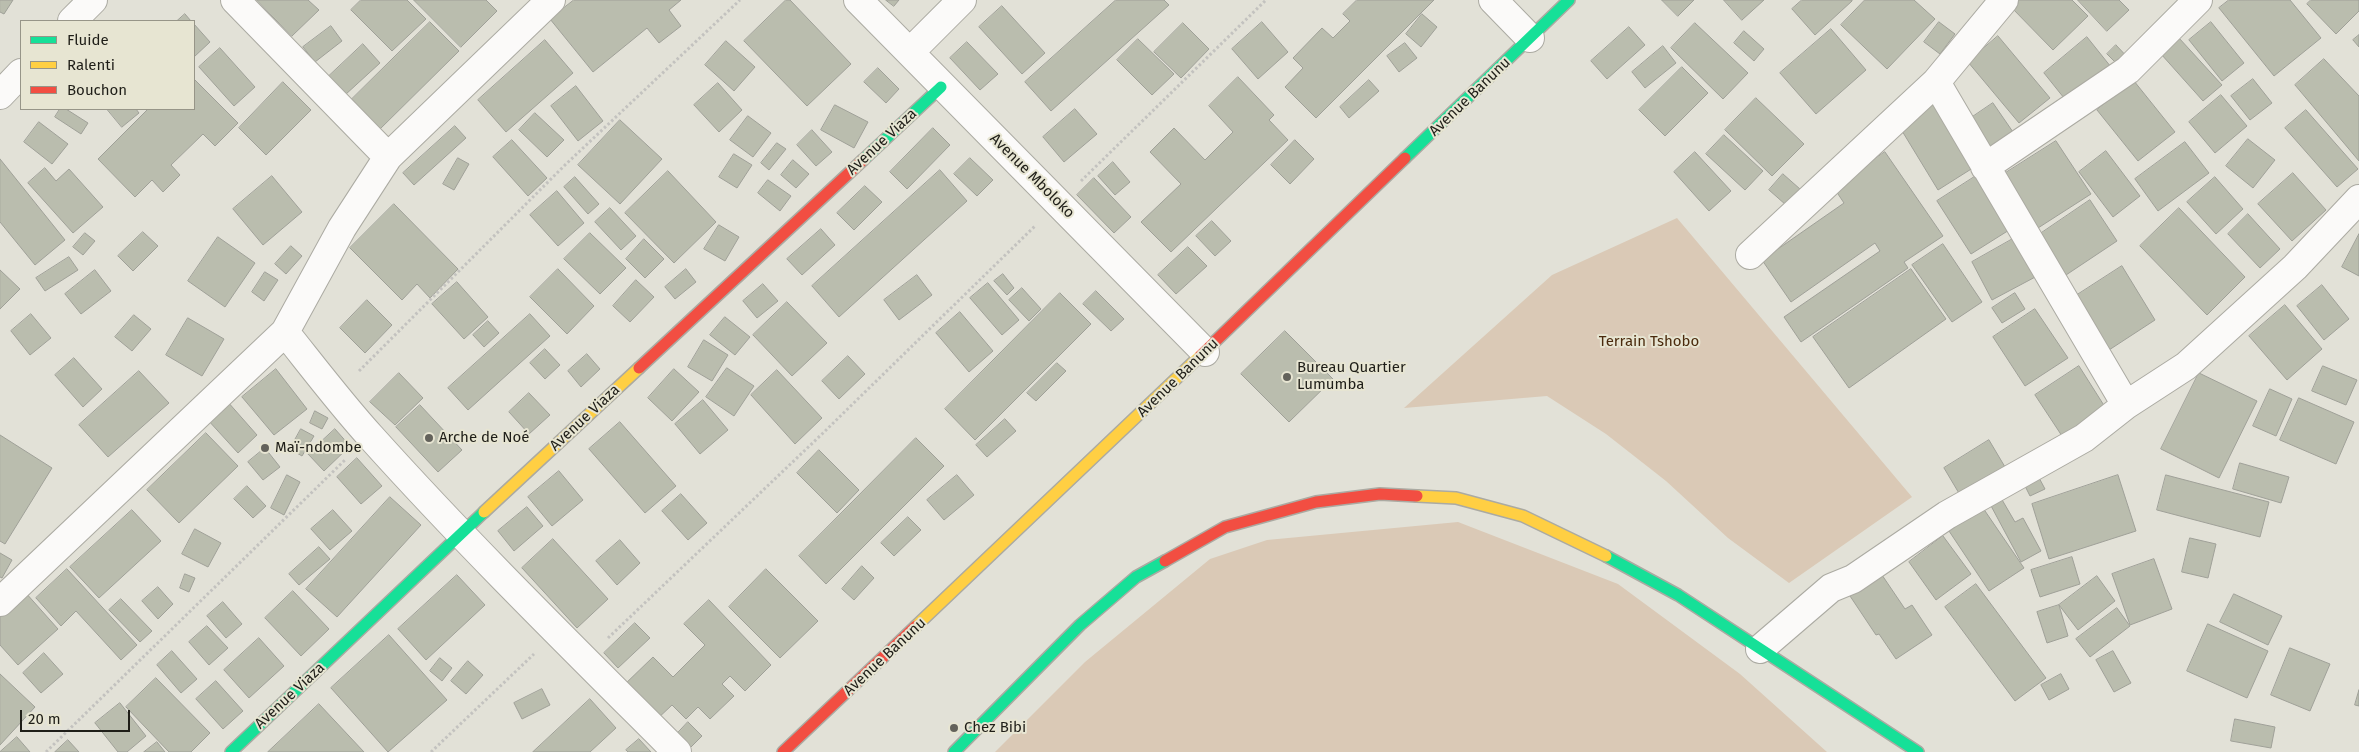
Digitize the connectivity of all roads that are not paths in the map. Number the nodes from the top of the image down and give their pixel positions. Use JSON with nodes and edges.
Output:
{"nodes":[{"id":1,"x":93,"y":0,"type":"edge"},
{"id":2,"x":235,"y":0,"type":"edge"},
{"id":3,"x":551,"y":0,"type":"edge"},
{"id":4,"x":858,"y":0,"type":"edge"},
{"id":5,"x":962,"y":0,"type":"edge"},
{"id":6,"x":1494,"y":0,"type":"edge"},
{"id":7,"x":1569,"y":0,"type":"edge"},
{"id":8,"x":2004,"y":0,"type":"edge"},
{"id":9,"x":2198,"y":0,"type":"edge"},
{"id":10,"x":73,"y":20,"type":"edge"},
{"id":11,"x":1530,"y":38,"type":"junction"},
{"id":12,"x":910,"y":52,"type":"junction"},
{"id":13,"x":20,"y":74,"type":"edge"},
{"id":14,"x":1936,"y":82,"type":"junction"},
{"id":15,"x":942,"y":86,"type":"junction"},
{"id":16,"x":0,"y":95,"type":"edge"},
{"id":17,"x":388,"y":157,"type":"junction"},
{"id":18,"x":1985,"y":166,"type":"junction"},
{"id":19,"x":2359,"y":199,"type":"edge"},
{"id":20,"x":1750,"y":255,"type":"dead end"},
{"id":21,"x":284,"y":332,"type":"junction"},
{"id":22,"x":1205,"y":352,"type":"junction"},
{"id":23,"x":2126,"y":405,"type":"junction"},
{"id":24,"x":460,"y":534,"type":"junction"},
{"id":25,"x":0,"y":602,"type":"edge"},
{"id":26,"x":1760,"y":649,"type":"junction"},
{"id":27,"x":231,"y":752,"type":"edge"},
{"id":28,"x":677,"y":752,"type":"edge"},
{"id":29,"x":783,"y":752,"type":"edge"},
{"id":30,"x":954,"y":752,"type":"edge"},
{"id":31,"x":1918,"y":752,"type":"edge"}],
"edges":[{"from":1,"to":10,"type":"street"},
{"from":2,"to":17,"type":"street"},
{"from":3,"to":17,"type":"street"},
{"from":4,"to":12,"type":"street","name":"Avenue Mboloko"},
{"from":5,"to":12,"type":"street"},
{"from":6,"to":11,"type":"street"},
{"from":7,"to":11,"type":"main road","name":"Avenue Banunu"},
{"from":8,"to":14,"type":"street"},
{"from":9,"to":18,"type":"street"},
{"from":11,"to":22,"type":"main road","name":"Avenue Banunu"},
{"from":12,"to":15,"type":"street","name":"Avenue Mboloko"},
{"from":13,"to":16,"type":"street"},
{"from":14,"to":18,"type":"street"},
{"from":14,"to":20,"type":"street"},
{"from":15,"to":22,"type":"street","name":"Avenue Mboloko"},
{"from":15,"to":24,"type":"main road","name":"Avenue Viaza"},
{"from":17,"to":21,"type":"street"},
{"from":18,"to":23,"type":"street"},
{"from":19,"to":23,"type":"street"},
{"from":21,"to":24,"type":"street"},
{"from":21,"to":25,"type":"street"},
{"from":22,"to":29,"type":"main road","name":"Avenue Banunu"},
{"from":23,"to":26,"type":"street"},
{"from":24,"to":27,"type":"main road","name":"Avenue Viaza"},
{"from":24,"to":28,"type":"street"},
{"from":26,"to":30,"type":"main road"},
{"from":26,"to":31,"type":"main road"}]}
